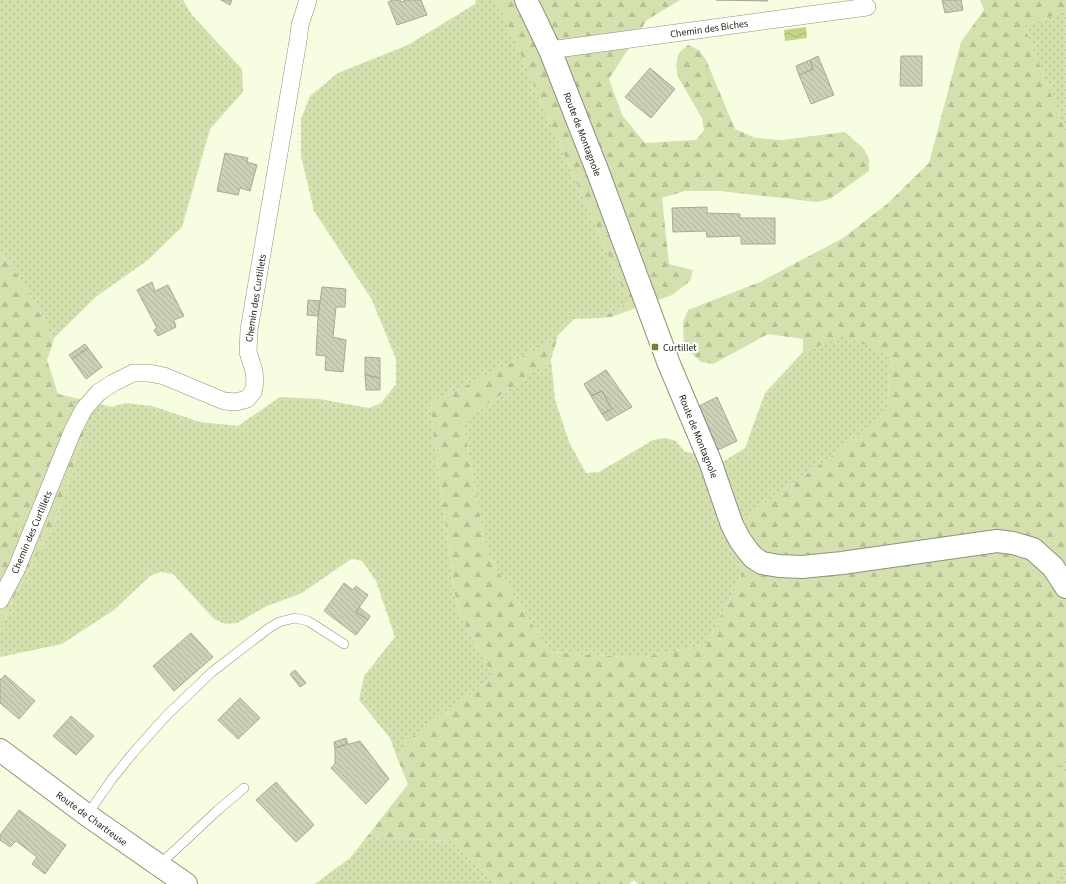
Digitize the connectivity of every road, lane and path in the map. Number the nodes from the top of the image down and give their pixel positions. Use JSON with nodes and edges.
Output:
{"nodes":[{"id":1,"x":308,"y":0,"type":"edge"},
{"id":2,"x":526,"y":0,"type":"edge"},
{"id":3,"x":867,"y":7,"type":"dead end"},
{"id":4,"x":550,"y":50,"type":"junction"},
{"id":5,"x":1066,"y":587,"type":"edge"},
{"id":6,"x":0,"y":600,"type":"edge"},
{"id":7,"x":344,"y":644,"type":"dead end"},
{"id":8,"x":0,"y":750,"type":"edge"},
{"id":9,"x":244,"y":788,"type":"dead end"},
{"id":10,"x":87,"y":815,"type":"junction"},
{"id":11,"x":159,"y":865,"type":"junction"},
{"id":12,"x":186,"y":884,"type":"edge"}],
"edges":[{"from":1,"to":6,"type":"street","name":"Chemin des Curtillets"},
{"from":2,"to":4,"type":"street","name":"Route de Montagnole"},
{"from":3,"to":4,"type":"street","name":"Chemin des Biches"},
{"from":4,"to":5,"type":"street","name":"Route de Montagnole"},
{"from":7,"to":10,"type":"lane"},
{"from":8,"to":10,"type":"street","name":"Route de Chartreuse"},
{"from":9,"to":11,"type":"lane"},
{"from":10,"to":11,"type":"street","name":"Route de Chartreuse"},
{"from":11,"to":12,"type":"street","name":"Route de Chartreuse"}]}
